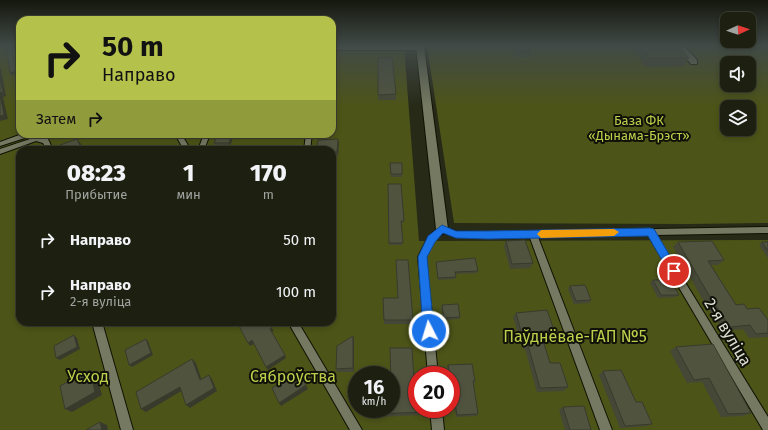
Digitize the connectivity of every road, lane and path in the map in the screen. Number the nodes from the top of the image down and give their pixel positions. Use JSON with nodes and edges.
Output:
{"nodes":[{"id":1,"x":422,"y":66,"type":"edge"},
{"id":2,"x":17,"y":138,"type":"edge"},
{"id":3,"x":0,"y":144,"type":"edge"},
{"id":4,"x":16,"y":146,"type":"edge"},
{"id":5,"x":17,"y":146,"type":"edge"},
{"id":6,"x":48,"y":146,"type":"edge"},
{"id":7,"x":0,"y":152,"type":"edge"},
{"id":8,"x":442,"y":229,"type":"junction"},
{"id":9,"x":768,"y":230,"type":"edge"},
{"id":10,"x":650,"y":232,"type":"junction"},
{"id":11,"x":532,"y":234,"type":"junction"},
{"id":12,"x":98,"y":326,"type":"edge"},
{"id":13,"x":295,"y":326,"type":"edge"},
{"id":14,"x":432,"y":366,"type":"edge"},
{"id":15,"x":437,"y":418,"type":"edge"},
{"id":16,"x":768,"y":428,"type":"edge"},
{"id":17,"x":127,"y":430,"type":"edge"},
{"id":18,"x":356,"y":430,"type":"edge"},
{"id":19,"x":438,"y":430,"type":"edge"},
{"id":20,"x":606,"y":430,"type":"edge"}],
"edges":[{"from":1,"to":8,"type":"street"},
{"from":2,"to":3,"type":"lane"},
{"from":4,"to":7,"type":"lane"},
{"from":5,"to":6,"type":"lane"},
{"from":8,"to":11,"type":"lane"},
{"from":8,"to":14,"type":"lane"},
{"from":9,"to":10,"type":"lane"},
{"from":10,"to":11,"type":"lane"},
{"from":10,"to":16,"type":"lane","name":"2-я вуліца"},
{"from":11,"to":20,"type":"lane"},
{"from":12,"to":17,"type":"lane"},
{"from":13,"to":18,"type":"lane"},
{"from":15,"to":19,"type":"lane"}]}
